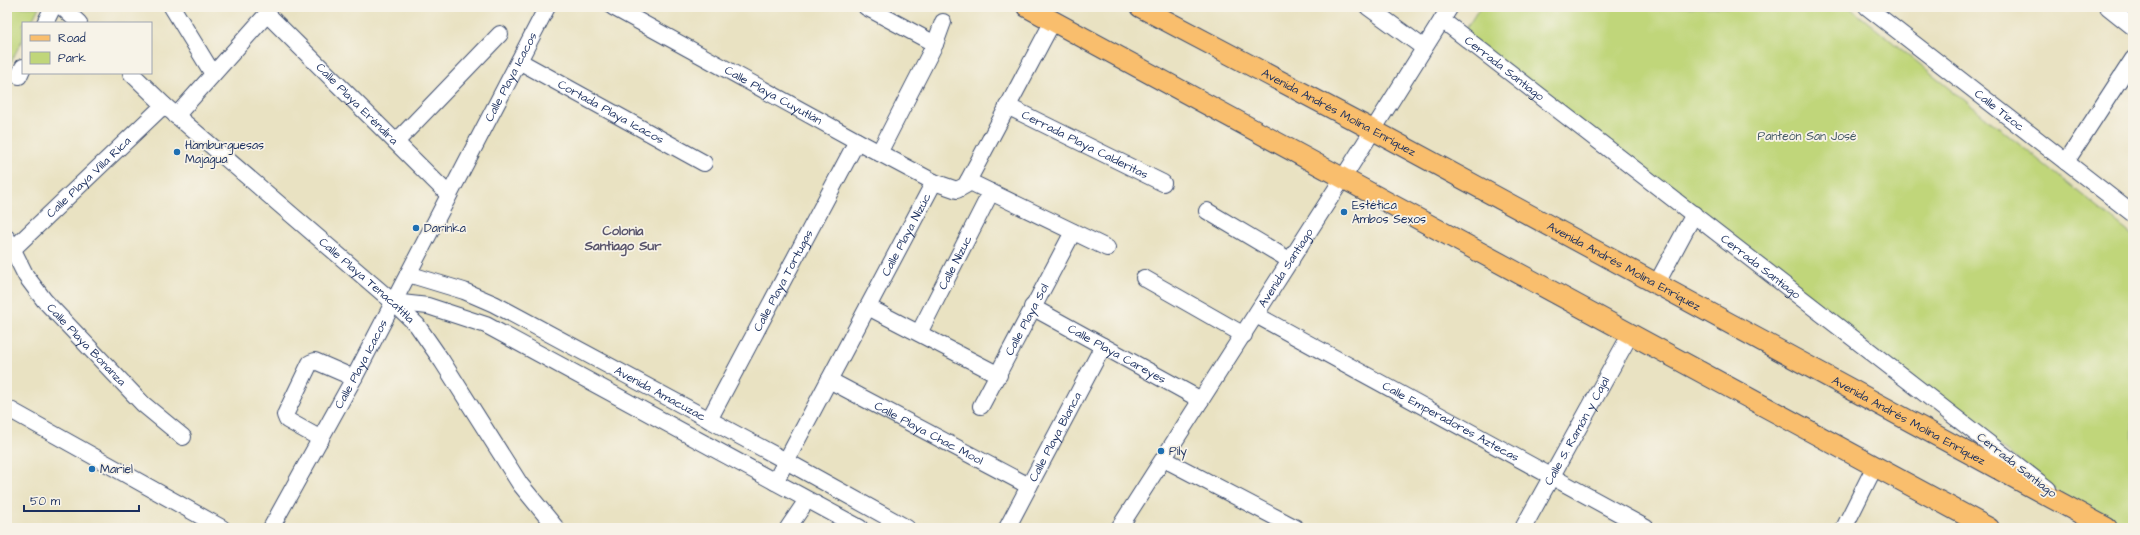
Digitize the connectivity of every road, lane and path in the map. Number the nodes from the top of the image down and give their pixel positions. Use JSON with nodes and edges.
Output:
{"nodes":[{"id":1,"x":53,"y":7,"type":"edge"},
{"id":2,"x":62,"y":7,"type":"edge"},
{"id":3,"x":172,"y":7,"type":"edge"},
{"id":4,"x":547,"y":7,"type":"edge"},
{"id":5,"x":613,"y":7,"type":"edge"},
{"id":6,"x":866,"y":7,"type":"edge"},
{"id":7,"x":1028,"y":7,"type":"edge"},
{"id":8,"x":1140,"y":7,"type":"edge"},
{"id":9,"x":1368,"y":7,"type":"edge"},
{"id":10,"x":1867,"y":7,"type":"edge"},
{"id":11,"x":2108,"y":7,"type":"edge"},
{"id":12,"x":1446,"y":14,"type":"edge"},
{"id":13,"x":1053,"y":21,"type":"junction"},
{"id":14,"x":46,"y":22,"type":"edge"},
{"id":15,"x":78,"y":22,"type":"edge"},
{"id":16,"x":943,"y":22,"type":"dead end"},
{"id":17,"x":2133,"y":27,"type":"edge"},
{"id":18,"x":500,"y":34,"type":"dead end"},
{"id":19,"x":935,"y":44,"type":"junction"},
{"id":20,"x":1424,"y":48,"type":"junction"},
{"id":21,"x":2133,"y":59,"type":"edge"},
{"id":22,"x":519,"y":60,"type":"junction"},
{"id":23,"x":132,"y":74,"type":"edge"},
{"id":24,"x":213,"y":74,"type":"junction"},
{"id":25,"x":164,"y":105,"type":"junction"},
{"id":26,"x":1007,"y":106,"type":"junction"},
{"id":27,"x":176,"y":116,"type":"junction"},
{"id":28,"x":1373,"y":130,"type":"junction"},
{"id":29,"x":857,"y":141,"type":"junction"},
{"id":30,"x":396,"y":142,"type":"junction"},
{"id":31,"x":879,"y":153,"type":"junction"},
{"id":32,"x":2066,"y":162,"type":"junction"},
{"id":33,"x":704,"y":163,"type":"dead end"},
{"id":34,"x":1343,"y":178,"type":"junction"},
{"id":35,"x":968,"y":181,"type":"junction"},
{"id":36,"x":934,"y":182,"type":"junction"},
{"id":37,"x":1163,"y":183,"type":"dead end"},
{"id":38,"x":991,"y":192,"type":"junction"},
{"id":39,"x":448,"y":194,"type":"junction"},
{"id":40,"x":1207,"y":211,"type":"dead end"},
{"id":41,"x":1694,"y":214,"type":"junction"},
{"id":42,"x":2133,"y":214,"type":"edge"},
{"id":43,"x":1073,"y":232,"type":"junction"},
{"id":44,"x":10,"y":243,"type":"edge"},
{"id":45,"x":1107,"y":248,"type":"dead end"},
{"id":46,"x":1291,"y":261,"type":"junction"},
{"id":47,"x":408,"y":274,"type":"junction"},
{"id":48,"x":1144,"y":278,"type":"dead end"},
{"id":49,"x":1657,"y":283,"type":"junction"},
{"id":50,"x":394,"y":302,"type":"junction"},
{"id":51,"x":868,"y":307,"type":"junction"},
{"id":52,"x":1032,"y":307,"type":"junction"},
{"id":53,"x":1256,"y":315,"type":"junction"},
{"id":54,"x":919,"y":333,"type":"junction"},
{"id":55,"x":1631,"y":333,"type":"junction"},
{"id":56,"x":1244,"y":335,"type":"junction"},
{"id":57,"x":1103,"y":346,"type":"junction"},
{"id":58,"x":999,"y":375,"type":"junction"},
{"id":59,"x":354,"y":378,"type":"junction"},
{"id":60,"x":829,"y":380,"type":"junction"},
{"id":61,"x":1201,"y":400,"type":"junction"},
{"id":62,"x":981,"y":406,"type":"dead end"},
{"id":63,"x":7,"y":408,"type":"edge"},
{"id":64,"x":709,"y":420,"type":"junction"},
{"id":65,"x":183,"y":437,"type":"dead end"},
{"id":66,"x":320,"y":439,"type":"junction"},
{"id":67,"x":1164,"y":459,"type":"junction"},
{"id":68,"x":786,"y":461,"type":"junction"},
{"id":69,"x":1875,"y":466,"type":"junction"},
{"id":70,"x":1552,"y":477,"type":"junction"},
{"id":71,"x":776,"y":482,"type":"junction"},
{"id":72,"x":1029,"y":486,"type":"junction"},
{"id":73,"x":807,"y":500,"type":"junction"},
{"id":74,"x":2080,"y":513,"type":"junction"},
{"id":75,"x":222,"y":528,"type":"edge"},
{"id":76,"x":271,"y":528,"type":"edge"},
{"id":77,"x":556,"y":528,"type":"edge"},
{"id":78,"x":788,"y":528,"type":"edge"},
{"id":79,"x":860,"y":528,"type":"edge"},
{"id":80,"x":907,"y":528,"type":"edge"},
{"id":81,"x":1006,"y":528,"type":"edge"},
{"id":82,"x":1120,"y":528,"type":"edge"},
{"id":83,"x":1296,"y":528,"type":"edge"},
{"id":84,"x":1523,"y":528,"type":"edge"},
{"id":85,"x":1646,"y":528,"type":"edge"},
{"id":86,"x":1844,"y":528,"type":"edge"},
{"id":87,"x":1989,"y":528,"type":"edge"},
{"id":88,"x":2107,"y":528,"type":"edge"}],
"edges":[{"from":1,"to":14,"type":"street"},
{"from":2,"to":15,"type":"street"},
{"from":3,"to":24,"type":"street"},
{"from":4,"to":22,"type":"street","name":"Calle Playa Icacos"},
{"from":5,"to":29,"type":"street","name":"Calle Playa Cuyutlán"},
{"from":6,"to":19,"type":"street"},
{"from":7,"to":13,"type":"main road"},
{"from":8,"to":28,"type":"main road","name":"Avenida Andrés Molina Enríquez"},
{"from":9,"to":20,"type":"street"},
{"from":10,"to":32,"type":"street","name":"Calle Tizoc"},
{"from":11,"to":17,"type":"street"},
{"from":12,"to":20,"type":"street","name":"Avenida Santiago"},
{"from":12,"to":41,"type":"street","name":"Cerrada Santiago"},
{"from":13,"to":26,"type":"street"},
{"from":13,"to":34,"type":"main road"},
{"from":16,"to":19,"type":"street"},
{"from":18,"to":30,"type":"street"},
{"from":19,"to":31,"type":"street"},
{"from":20,"to":28,"type":"street","name":"Avenida Santiago"},
{"from":21,"to":32,"type":"street"},
{"from":22,"to":33,"type":"street","name":"Cortada Playa Icacos"},
{"from":22,"to":39,"type":"street","name":"Calle Playa Icacos"},
{"from":23,"to":25,"type":"street","name":"Calle Playa Tenacatitla"},
{"from":24,"to":27,"type":"street"},
{"from":24,"to":30,"type":"street","name":"Calle Playa Eréndira"},
{"from":25,"to":27,"type":"street","name":"Calle Playa Tenacatitla"},
{"from":25,"to":44,"type":"street","name":"Calle Playa Villa Rica"},
{"from":26,"to":35,"type":"street"},
{"from":26,"to":37,"type":"street","name":"Cerrada Playa Calderitas"},
{"from":27,"to":50,"type":"street","name":"Calle Playa Tenacatitla"},
{"from":28,"to":34,"type":"street","name":"Avenida Santiago"},
{"from":28,"to":49,"type":"main road","name":"Avenida Andrés Molina Enríquez"},
{"from":29,"to":31,"type":"street","name":"Calle Playa Cuyutlán"},
{"from":29,"to":64,"type":"street","name":"Calle Playa Tortugas"},
{"from":30,"to":39,"type":"street","name":"Calle Playa Eréndira"},
{"from":31,"to":36,"type":"street","name":"Calle Playa Cuyutlán"},
{"from":32,"to":42,"type":"street","name":"Calle Tizoc"},
{"from":34,"to":46,"type":"street","name":"Avenida Santiago"},
{"from":34,"to":55,"type":"main road"},
{"from":35,"to":36,"type":"street","name":"Calle Playa Nizúc"},
{"from":35,"to":38,"type":"street"},
{"from":36,"to":51,"type":"street","name":"Calle Playa Nizúc"},
{"from":38,"to":43,"type":"street"},
{"from":38,"to":54,"type":"street","name":"Calle Nizuc"},
{"from":39,"to":47,"type":"street","name":"Calle Playa Icacos"},
{"from":40,"to":46,"type":"street"},
{"from":41,"to":49,"type":"street"},
{"from":41,"to":74,"type":"street","name":"Cerrada Santiago"},
{"from":43,"to":45,"type":"street"},
{"from":43,"to":52,"type":"street","name":"Calle Playa Sol"},
{"from":44,"to":65,"type":"street","name":"Calle Playa Bonanza"},
{"from":46,"to":53,"type":"street","name":"Avenida Santiago"},
{"from":47,"to":50,"type":"street","name":"Calle Playa Icacos"},
{"from":47,"to":64,"type":"street","name":"Avenida Amacuzac"},
{"from":48,"to":56,"type":"street"},
{"from":49,"to":74,"type":"main road","name":"Avenida Andrés Molina Enríquez"},
{"from":50,"to":59,"type":"street","name":"Calle Playa Icacos"},
{"from":50,"to":71,"type":"street","name":"Avenida Amacuzac"},
{"from":50,"to":77,"type":"street","name":"Calle Playa Tenacatitla"},
{"from":51,"to":54,"type":"street"},
{"from":51,"to":60,"type":"street","name":"Calle Playa Nizúc"},
{"from":52,"to":57,"type":"street","name":"Calle Playa Careyes"},
{"from":52,"to":58,"type":"street","name":"Calle Playa Sol"},
{"from":53,"to":56,"type":"street","name":"Avenida Santiago"},
{"from":53,"to":70,"type":"street","name":"Calle Emperadores Aztecas"},
{"from":54,"to":58,"type":"street"},
{"from":55,"to":69,"type":"main road"},
{"from":55,"to":70,"type":"street","name":"Calle S. Ramón y Cajal"},
{"from":56,"to":61,"type":"street","name":"Avenida Santiago"},
{"from":57,"to":61,"type":"street","name":"Calle Playa Careyes"},
{"from":57,"to":72,"type":"street","name":"Calle Playa Blanca"},
{"from":58,"to":62,"type":"street","name":"Calle Playa Sol"},
{"from":59,"to":66,"type":"street","name":"Calle Playa Icacos"},
{"from":59,"to":66,"type":"street"},
{"from":60,"to":68,"type":"street","name":"Calle Playa Nizúc"},
{"from":60,"to":72,"type":"street","name":"Calle Playa Chac Mool"},
{"from":61,"to":67,"type":"street","name":"Avenida Santiago"},
{"from":63,"to":75,"type":"street"},
{"from":64,"to":68,"type":"street","name":"Avenida Amacuzac"},
{"from":66,"to":76,"type":"street","name":"Calle Playa Icacos"},
{"from":67,"to":82,"type":"street","name":"Avenida Santiago"},
{"from":67,"to":83,"type":"street"},
{"from":68,"to":71,"type":"street","name":"Calle Playa Nizúc"},
{"from":68,"to":80,"type":"street","name":"Avenida Amacuzac"},
{"from":69,"to":86,"type":"street"},
{"from":69,"to":87,"type":"main road"},
{"from":70,"to":84,"type":"street","name":"Calle S. Ramón y Cajal"},
{"from":70,"to":85,"type":"street","name":"Calle Emperadores Aztecas"},
{"from":71,"to":73,"type":"street","name":"Avenida Amacuzac"},
{"from":72,"to":81,"type":"street","name":"Calle Playa Blanca"},
{"from":73,"to":78,"type":"street"},
{"from":73,"to":79,"type":"street","name":"Avenida Amacuzac"},
{"from":74,"to":88,"type":"main road","name":"Avenida Andrés Molina Enríquez"}]}
